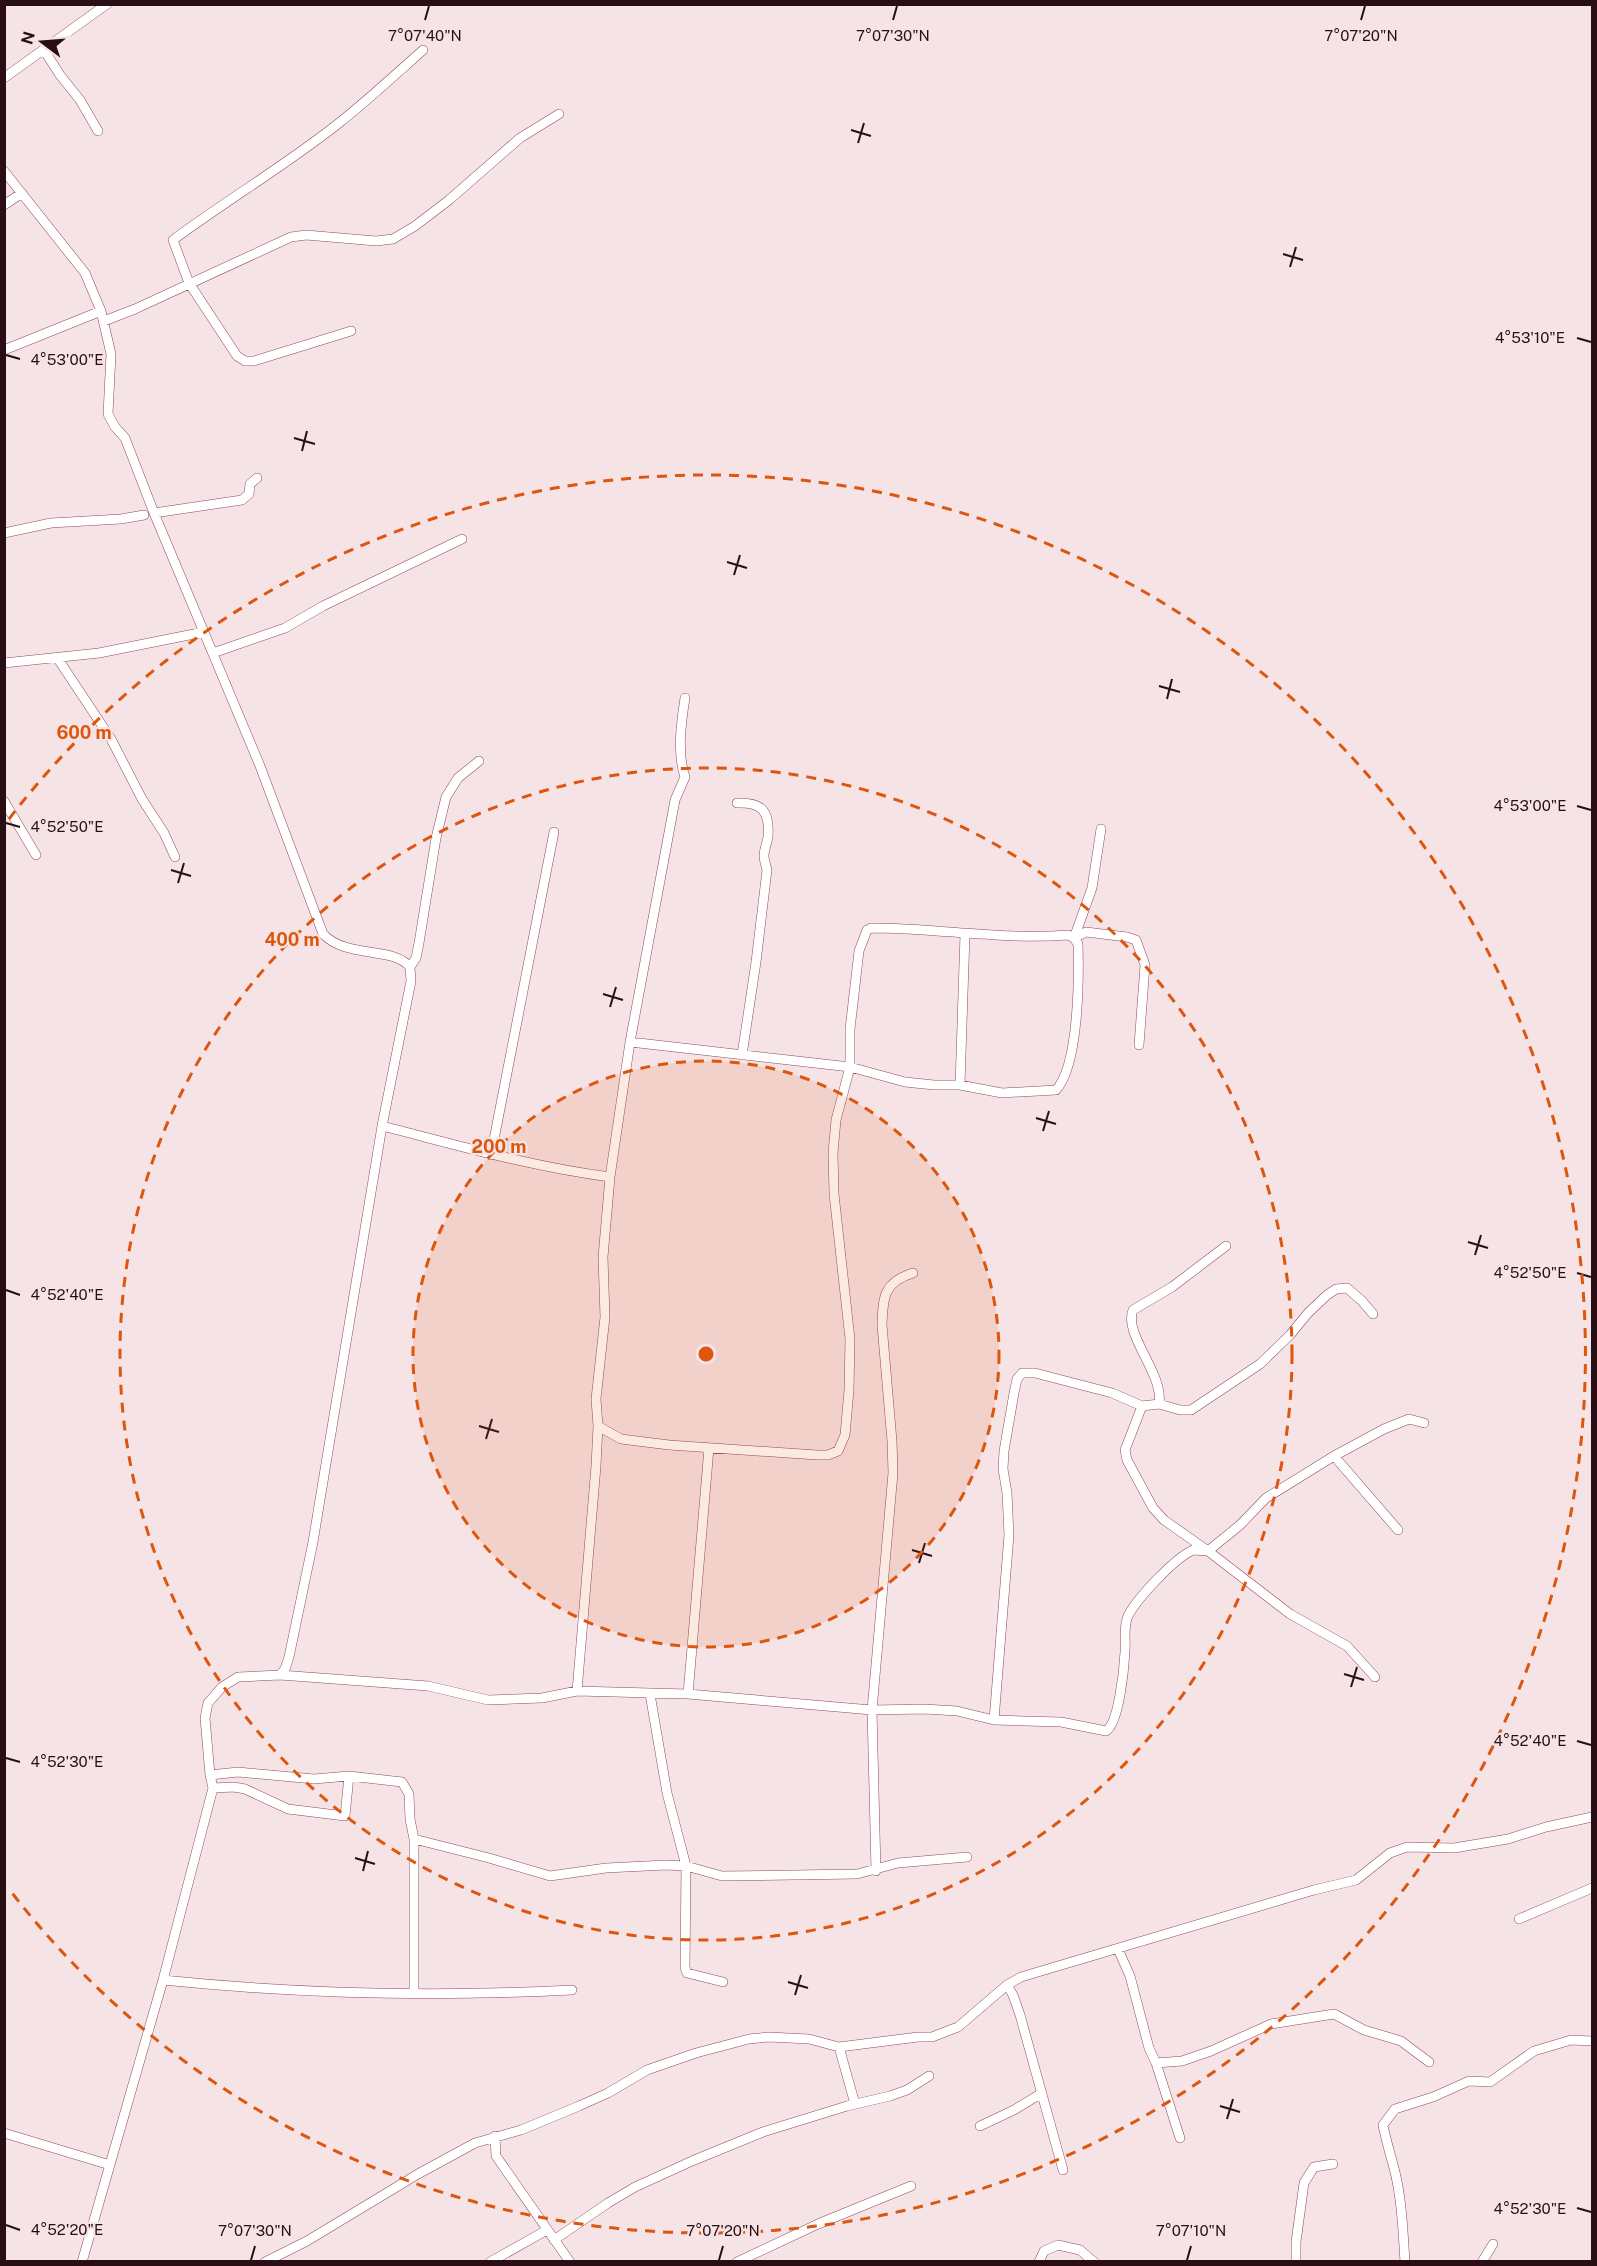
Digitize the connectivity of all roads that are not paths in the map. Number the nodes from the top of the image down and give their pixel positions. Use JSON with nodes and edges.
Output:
{"nodes":[{"id":1,"x":107,"y":4,"type":"edge"},
{"id":2,"x":44,"y":50,"type":"junction"},
{"id":3,"x":423,"y":50,"type":"dead end"},
{"id":4,"x":4,"y":78,"type":"edge"},
{"id":5,"x":559,"y":114,"type":"dead end"},
{"id":6,"x":98,"y":131,"type":"dead end"},
{"id":7,"x":4,"y":171,"type":"edge"},
{"id":8,"x":22,"y":193,"type":"junction"},
{"id":9,"x":4,"y":205,"type":"edge"},
{"id":10,"x":189,"y":283,"type":"junction"},
{"id":11,"x":103,"y":316,"type":"junction"},
{"id":12,"x":351,"y":331,"type":"dead end"},
{"id":13,"x":4,"y":350,"type":"edge"},
{"id":14,"x":257,"y":478,"type":"dead end"},
{"id":15,"x":149,"y":514,"type":"junction"},
{"id":16,"x":4,"y":533,"type":"edge"},
{"id":17,"x":462,"y":539,"type":"dead end"},
{"id":18,"x":204,"y":632,"type":"junction"},
{"id":19,"x":213,"y":653,"type":"junction"},
{"id":20,"x":58,"y":659,"type":"junction"},
{"id":21,"x":4,"y":663,"type":"edge"},
{"id":22,"x":685,"y":698,"type":"dead end"},
{"id":23,"x":479,"y":761,"type":"dead end"},
{"id":24,"x":4,"y":801,"type":"edge"},
{"id":25,"x":737,"y":803,"type":"dead end"},
{"id":26,"x":1101,"y":829,"type":"dead end"},
{"id":27,"x":554,"y":832,"type":"dead end"},
{"id":28,"x":36,"y":855,"type":"dead end"},
{"id":29,"x":175,"y":857,"type":"dead end"},
{"id":30,"x":965,"y":934,"type":"junction"},
{"id":31,"x":1074,"y":938,"type":"junction"},
{"id":32,"x":410,"y":967,"type":"junction"},
{"id":33,"x":630,"y":1042,"type":"junction"},
{"id":34,"x":1139,"y":1045,"type":"dead end"},
{"id":35,"x":742,"y":1055,"type":"junction"},
{"id":36,"x":850,"y":1067,"type":"junction"},
{"id":37,"x":960,"y":1085,"type":"junction"},
{"id":38,"x":382,"y":1126,"type":"junction"},
{"id":39,"x":491,"y":1155,"type":"junction"},
{"id":40,"x":610,"y":1178,"type":"junction"},
{"id":41,"x":1226,"y":1246,"type":"dead end"},
{"id":42,"x":913,"y":1273,"type":"dead end"},
{"id":43,"x":1373,"y":1314,"type":"dead end"},
{"id":44,"x":1159,"y":1404,"type":"junction"},
{"id":45,"x":1142,"y":1406,"type":"junction"},
{"id":46,"x":1424,"y":1423,"type":"dead end"},
{"id":47,"x":598,"y":1426,"type":"junction"},
{"id":48,"x":709,"y":1448,"type":"junction"},
{"id":49,"x":1334,"y":1456,"type":"junction"},
{"id":50,"x":1398,"y":1530,"type":"dead end"},
{"id":51,"x":1208,"y":1551,"type":"junction"},
{"id":52,"x":280,"y":1675,"type":"junction"},
{"id":53,"x":1375,"y":1677,"type":"dead end"},
{"id":54,"x":577,"y":1691,"type":"junction"},
{"id":55,"x":650,"y":1694,"type":"junction"},
{"id":56,"x":688,"y":1694,"type":"junction"},
{"id":57,"x":872,"y":1710,"type":"junction"},
{"id":58,"x":994,"y":1720,"type":"junction"},
{"id":59,"x":210,"y":1775,"type":"junction"},
{"id":60,"x":350,"y":1776,"type":"junction"},
{"id":61,"x":213,"y":1788,"type":"junction"},
{"id":62,"x":1590,"y":1820,"type":"edge"},
{"id":63,"x":414,"y":1839,"type":"junction"},
{"id":64,"x":966,"y":1857,"type":"dead end"},
{"id":65,"x":686,"y":1866,"type":"junction"},
{"id":66,"x":876,"y":1871,"type":"junction"},
{"id":67,"x":1593,"y":1888,"type":"edge"},
{"id":68,"x":1519,"y":1919,"type":"dead end"},
{"id":69,"x":1118,"y":1949,"type":"junction"},
{"id":70,"x":163,"y":1980,"type":"junction"},
{"id":71,"x":723,"y":1982,"type":"dead end"},
{"id":72,"x":1007,"y":1985,"type":"junction"},
{"id":73,"x":572,"y":1990,"type":"dead end"},
{"id":74,"x":414,"y":1992,"type":"junction"},
{"id":75,"x":1593,"y":2041,"type":"edge"},
{"id":76,"x":839,"y":2047,"type":"junction"},
{"id":77,"x":1429,"y":2062,"type":"dead end"},
{"id":78,"x":1156,"y":2064,"type":"junction"},
{"id":79,"x":929,"y":2076,"type":"dead end"},
{"id":80,"x":1042,"y":2093,"type":"junction"},
{"id":81,"x":855,"y":2104,"type":"junction"},
{"id":82,"x":980,"y":2126,"type":"dead end"},
{"id":83,"x":4,"y":2133,"type":"edge"},
{"id":84,"x":495,"y":2136,"type":"junction"},
{"id":85,"x":1180,"y":2138,"type":"dead end"},
{"id":86,"x":1333,"y":2164,"type":"dead end"},
{"id":87,"x":110,"y":2165,"type":"junction"},
{"id":88,"x":1063,"y":2170,"type":"dead end"},
{"id":89,"x":911,"y":2186,"type":"dead end"},
{"id":90,"x":547,"y":2230,"type":"junction"},
{"id":91,"x":554,"y":2240,"type":"junction"},
{"id":92,"x":1493,"y":2244,"type":"dead end"},
{"id":93,"x":82,"y":2262,"type":"edge"},
{"id":94,"x":265,"y":2262,"type":"edge"},
{"id":95,"x":490,"y":2262,"type":"edge"},
{"id":96,"x":570,"y":2262,"type":"edge"},
{"id":97,"x":737,"y":2262,"type":"edge"},
{"id":98,"x":1039,"y":2262,"type":"edge"},
{"id":99,"x":1094,"y":2262,"type":"edge"},
{"id":100,"x":1296,"y":2262,"type":"edge"},
{"id":101,"x":1405,"y":2262,"type":"edge"},
{"id":102,"x":1482,"y":2262,"type":"edge"}],
"edges":[{"from":1,"to":2,"type":"street"},
{"from":2,"to":4,"type":"street"},
{"from":2,"to":6,"type":"street"},
{"from":3,"to":10,"type":"street"},
{"from":5,"to":10,"type":"street"},
{"from":7,"to":8,"type":"street"},
{"from":8,"to":9,"type":"street"},
{"from":8,"to":11,"type":"street"},
{"from":10,"to":11,"type":"street"},
{"from":10,"to":12,"type":"street"},
{"from":11,"to":13,"type":"street"},
{"from":11,"to":15,"type":"street"},
{"from":14,"to":15,"type":"street"},
{"from":15,"to":16,"type":"street"},
{"from":15,"to":18,"type":"street"},
{"from":17,"to":19,"type":"street"},
{"from":18,"to":19,"type":"street"},
{"from":18,"to":20,"type":"street"},
{"from":19,"to":32,"type":"street"},
{"from":20,"to":21,"type":"street"},
{"from":20,"to":29,"type":"street"},
{"from":22,"to":33,"type":"street"},
{"from":23,"to":32,"type":"street"},
{"from":24,"to":28,"type":"street"},
{"from":25,"to":35,"type":"street"},
{"from":26,"to":31,"type":"street"},
{"from":27,"to":39,"type":"street"},
{"from":30,"to":31,"type":"street"},
{"from":30,"to":36,"type":"street"},
{"from":30,"to":37,"type":"street"},
{"from":31,"to":34,"type":"street"},
{"from":31,"to":37,"type":"street"},
{"from":32,"to":38,"type":"street"},
{"from":33,"to":35,"type":"street"},
{"from":33,"to":40,"type":"street"},
{"from":35,"to":36,"type":"street"},
{"from":36,"to":37,"type":"street"},
{"from":36,"to":48,"type":"street"},
{"from":38,"to":39,"type":"street"},
{"from":38,"to":52,"type":"street"},
{"from":39,"to":40,"type":"street"},
{"from":40,"to":47,"type":"street"},
{"from":41,"to":44,"type":"street"},
{"from":42,"to":57,"type":"street"},
{"from":43,"to":44,"type":"street"},
{"from":44,"to":45,"type":"street"},
{"from":45,"to":51,"type":"street"},
{"from":45,"to":58,"type":"street"},
{"from":46,"to":49,"type":"street"},
{"from":47,"to":48,"type":"street"},
{"from":47,"to":54,"type":"street"},
{"from":48,"to":56,"type":"street"},
{"from":49,"to":50,"type":"street"},
{"from":49,"to":51,"type":"street"},
{"from":51,"to":53,"type":"street"},
{"from":51,"to":58,"type":"street"},
{"from":52,"to":54,"type":"street"},
{"from":52,"to":59,"type":"street"},
{"from":54,"to":55,"type":"street"},
{"from":55,"to":56,"type":"street"},
{"from":55,"to":65,"type":"street"},
{"from":56,"to":57,"type":"street"},
{"from":57,"to":58,"type":"street"},
{"from":57,"to":66,"type":"street"},
{"from":59,"to":60,"type":"street"},
{"from":59,"to":61,"type":"street"},
{"from":60,"to":61,"type":"street"},
{"from":60,"to":63,"type":"street"},
{"from":61,"to":70,"type":"street"},
{"from":62,"to":69,"type":"street"},
{"from":63,"to":65,"type":"street"},
{"from":63,"to":74,"type":"street"},
{"from":64,"to":66,"type":"street"},
{"from":65,"to":66,"type":"street"},
{"from":65,"to":71,"type":"street"},
{"from":67,"to":68,"type":"street"},
{"from":69,"to":72,"type":"street"},
{"from":69,"to":78,"type":"street"},
{"from":70,"to":74,"type":"street"},
{"from":70,"to":87,"type":"street"},
{"from":72,"to":76,"type":"street"},
{"from":72,"to":80,"type":"street"},
{"from":73,"to":74,"type":"street"},
{"from":75,"to":101,"type":"street"},
{"from":76,"to":81,"type":"street"},
{"from":76,"to":84,"type":"street"},
{"from":77,"to":78,"type":"street"},
{"from":78,"to":85,"type":"street"},
{"from":79,"to":81,"type":"street"},
{"from":80,"to":82,"type":"street"},
{"from":80,"to":88,"type":"street"},
{"from":81,"to":91,"type":"street"},
{"from":83,"to":87,"type":"street"},
{"from":84,"to":90,"type":"street"},
{"from":84,"to":94,"type":"street"},
{"from":86,"to":100,"type":"street"},
{"from":87,"to":93,"type":"street"},
{"from":89,"to":97,"type":"street"},
{"from":90,"to":91,"type":"street"},
{"from":90,"to":95,"type":"street"},
{"from":91,"to":96,"type":"street"},
{"from":92,"to":102,"type":"street"},
{"from":98,"to":99,"type":"street"}]}
